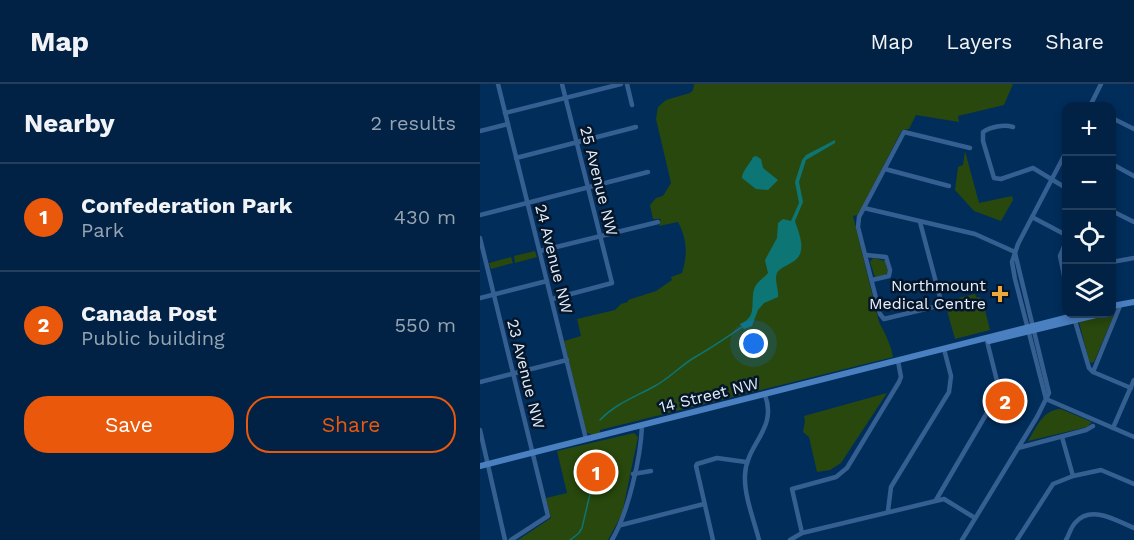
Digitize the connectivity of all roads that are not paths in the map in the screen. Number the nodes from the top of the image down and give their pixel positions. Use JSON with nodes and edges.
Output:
{"nodes":[{"id":1,"x":498,"y":84,"type":"edge"},
{"id":2,"x":562,"y":84,"type":"edge"},
{"id":3,"x":621,"y":84,"type":"edge"},
{"id":4,"x":627,"y":84,"type":"edge"},
{"id":5,"x":1101,"y":84,"type":"edge"},
{"id":6,"x":566,"y":98,"type":"junction"},
{"id":7,"x":1092,"y":102,"type":"edge"},
{"id":8,"x":633,"y":105,"type":"dead end"},
{"id":9,"x":505,"y":113,"type":"junction"},
{"id":10,"x":1116,"y":120,"type":"edge"},
{"id":11,"x":508,"y":124,"type":"junction"},
{"id":12,"x":636,"y":127,"type":"dead end"},
{"id":13,"x":1013,"y":127,"type":"dead end"},
{"id":14,"x":1134,"y":129,"type":"edge"},
{"id":15,"x":480,"y":131,"type":"edge"},
{"id":16,"x":577,"y":142,"type":"junction"},
{"id":17,"x":970,"y":148,"type":"dead end"},
{"id":18,"x":1064,"y":156,"type":"edge"},
{"id":19,"x":516,"y":158,"type":"junction"},
{"id":20,"x":1116,"y":166,"type":"edge"},
{"id":21,"x":885,"y":170,"type":"junction"},
{"id":22,"x":648,"y":172,"type":"dead end"},
{"id":23,"x":1132,"y":174,"type":"edge"},
{"id":24,"x":1052,"y":180,"type":"junction"},
{"id":25,"x":949,"y":186,"type":"dead end"},
{"id":26,"x":1062,"y":186,"type":"edge"},
{"id":27,"x":588,"y":187,"type":"junction"},
{"id":28,"x":527,"y":202,"type":"junction"},
{"id":29,"x":864,"y":208,"type":"junction"},
{"id":30,"x":1116,"y":213,"type":"edge"},
{"id":31,"x":480,"y":215,"type":"edge"},
{"id":32,"x":1032,"y":217,"type":"junction"},
{"id":33,"x":658,"y":222,"type":"dead end"},
{"id":34,"x":920,"y":222,"type":"junction"},
{"id":35,"x":1134,"y":222,"type":"edge"},
{"id":36,"x":1062,"y":233,"type":"edge"},
{"id":37,"x":600,"y":236,"type":"junction"},
{"id":38,"x":480,"y":238,"type":"edge"},
{"id":39,"x":540,"y":251,"type":"junction"},
{"id":40,"x":1015,"y":252,"type":"junction"},
{"id":41,"x":866,"y":255,"type":"junction"},
{"id":42,"x":1134,"y":258,"type":"edge"},
{"id":43,"x":1116,"y":261,"type":"edge"},
{"id":44,"x":872,"y":280,"type":"junction"},
{"id":45,"x":547,"y":281,"type":"junction"},
{"id":46,"x":494,"y":295,"type":"junction"},
{"id":47,"x":480,"y":298,"type":"edge"},
{"id":48,"x":552,"y":299,"type":"junction"},
{"id":49,"x":1134,"y":302,"type":"edge"},
{"id":50,"x":1120,"y":306,"type":"junction"},
{"id":51,"x":1116,"y":307,"type":"edge"},
{"id":52,"x":1069,"y":318,"type":"edge"},
{"id":53,"x":1076,"y":318,"type":"edge"},
{"id":54,"x":1030,"y":329,"type":"junction"},
{"id":55,"x":987,"y":341,"type":"junction"},
{"id":56,"x":944,"y":350,"type":"junction"},
{"id":57,"x":567,"y":360,"type":"junction"},
{"id":58,"x":898,"y":361,"type":"junction"},
{"id":59,"x":1092,"y":372,"type":"junction"},
{"id":60,"x":514,"y":374,"type":"junction"},
{"id":61,"x":1134,"y":380,"type":"edge"},
{"id":62,"x":480,"y":382,"type":"edge"},
{"id":63,"x":1131,"y":388,"type":"junction"},
{"id":64,"x":765,"y":395,"type":"junction"},
{"id":65,"x":1046,"y":399,"type":"junction"},
{"id":66,"x":642,"y":425,"type":"junction"},
{"id":67,"x":1093,"y":426,"type":"dead end"},
{"id":68,"x":1113,"y":428,"type":"junction"},
{"id":69,"x":480,"y":430,"type":"edge"},
{"id":70,"x":1062,"y":437,"type":"junction"},
{"id":71,"x":1134,"y":437,"type":"edge"},
{"id":72,"x":586,"y":439,"type":"junction"},
{"id":73,"x":1018,"y":448,"type":"junction"},
{"id":74,"x":533,"y":453,"type":"junction"},
{"id":75,"x":746,"y":462,"type":"junction"},
{"id":76,"x":484,"y":465,"type":"edge"},
{"id":77,"x":651,"y":471,"type":"dead end"},
{"id":78,"x":633,"y":474,"type":"junction"},
{"id":79,"x":1072,"y":476,"type":"junction"},
{"id":80,"x":1134,"y":484,"type":"edge"},
{"id":81,"x":936,"y":500,"type":"junction"},
{"id":82,"x":704,"y":504,"type":"junction"},
{"id":83,"x":888,"y":511,"type":"junction"},
{"id":84,"x":975,"y":518,"type":"junction"},
{"id":85,"x":621,"y":525,"type":"junction"},
{"id":86,"x":1134,"y":528,"type":"edge"},
{"id":87,"x":802,"y":533,"type":"junction"},
{"id":88,"x":505,"y":540,"type":"edge"},
{"id":89,"x":511,"y":540,"type":"edge"},
{"id":90,"x":612,"y":540,"type":"edge"},
{"id":91,"x":713,"y":540,"type":"edge"},
{"id":92,"x":759,"y":540,"type":"edge"},
{"id":93,"x":790,"y":540,"type":"edge"},
{"id":94,"x":962,"y":540,"type":"edge"},
{"id":95,"x":1017,"y":540,"type":"edge"},
{"id":96,"x":1066,"y":540,"type":"edge"}],
"edges":[{"from":1,"to":9,"type":"street","name":"24 Avenue NW"},
{"from":2,"to":6,"type":"street","name":"25 Avenue NW"},
{"from":3,"to":6,"type":"street"},
{"from":4,"to":8,"type":"street"},
{"from":5,"to":7,"type":"street"},
{"from":6,"to":9,"type":"street"},
{"from":6,"to":16,"type":"street","name":"25 Avenue NW"},
{"from":9,"to":11,"type":"street","name":"24 Avenue NW"},
{"from":10,"to":14,"type":"street"},
{"from":11,"to":15,"type":"street"},
{"from":11,"to":19,"type":"street","name":"24 Avenue NW"},
{"from":12,"to":16,"type":"street"},
{"from":13,"to":24,"type":"street"},
{"from":16,"to":19,"type":"street"},
{"from":16,"to":27,"type":"street","name":"25 Avenue NW"},
{"from":17,"to":21,"type":"street"},
{"from":18,"to":24,"type":"street"},
{"from":19,"to":28,"type":"street","name":"24 Avenue NW"},
{"from":20,"to":23,"type":"street"},
{"from":21,"to":25,"type":"street"},
{"from":21,"to":29,"type":"street"},
{"from":22,"to":27,"type":"street"},
{"from":24,"to":26,"type":"street"},
{"from":24,"to":32,"type":"street"},
{"from":27,"to":28,"type":"street"},
{"from":27,"to":37,"type":"street","name":"25 Avenue NW"},
{"from":28,"to":31,"type":"street"},
{"from":28,"to":39,"type":"street","name":"24 Avenue NW"},
{"from":29,"to":34,"type":"street"},
{"from":29,"to":41,"type":"street"},
{"from":30,"to":35,"type":"street"},
{"from":32,"to":36,"type":"street"},
{"from":32,"to":40,"type":"street"},
{"from":33,"to":37,"type":"street"},
{"from":34,"to":40,"type":"street"},
{"from":34,"to":44,"type":"street"},
{"from":37,"to":39,"type":"street"},
{"from":37,"to":48,"type":"street","name":"25 Avenue NW"},
{"from":38,"to":46,"type":"street","name":"23 Avenue NW"},
{"from":39,"to":45,"type":"street","name":"24 Avenue NW"},
{"from":40,"to":54,"type":"street"},
{"from":41,"to":44,"type":"street"},
{"from":41,"to":44,"type":"street"},
{"from":42,"to":43,"type":"street"},
{"from":45,"to":46,"type":"street"},
{"from":45,"to":48,"type":"street","name":"24 Avenue NW"},
{"from":46,"to":47,"type":"street"},
{"from":46,"to":60,"type":"street","name":"23 Avenue NW"},
{"from":48,"to":57,"type":"street","name":"24 Avenue NW"},
{"from":49,"to":50,"type":"main road"},
{"from":50,"to":51,"type":"main road"},
{"from":50,"to":59,"type":"street"},
{"from":52,"to":54,"type":"main road","name":"14 Street NW"},
{"from":53,"to":59,"type":"street"},
{"from":54,"to":55,"type":"main road","name":"14 Street NW"},
{"from":54,"to":56,"type":"main road","name":"14 Street NW"},
{"from":54,"to":65,"type":"street"},
{"from":55,"to":56,"type":"main road","name":"14 Street NW"},
{"from":55,"to":81,"type":"street"},
{"from":56,"to":58,"type":"main road","name":"14 Street NW"},
{"from":56,"to":83,"type":"street"},
{"from":57,"to":60,"type":"street"},
{"from":57,"to":72,"type":"street","name":"24 Avenue NW"},
{"from":58,"to":64,"type":"main road","name":"14 Street NW"},
{"from":58,"to":87,"type":"street"},
{"from":59,"to":63,"type":"street"},
{"from":60,"to":62,"type":"street"},
{"from":60,"to":74,"type":"street","name":"23 Avenue NW"},
{"from":61,"to":63,"type":"street"},
{"from":63,"to":68,"type":"street"},
{"from":64,"to":66,"type":"main road","name":"14 Street NW"},
{"from":64,"to":75,"type":"street"},
{"from":65,"to":68,"type":"street"},
{"from":65,"to":73,"type":"street"},
{"from":66,"to":72,"type":"main road","name":"14 Street NW"},
{"from":66,"to":78,"type":"street"},
{"from":67,"to":70,"type":"street"},
{"from":68,"to":71,"type":"street"},
{"from":69,"to":76,"type":"street"},
{"from":70,"to":73,"type":"street"},
{"from":70,"to":79,"type":"street"},
{"from":72,"to":74,"type":"main road","name":"14 Street NW"},
{"from":73,"to":84,"type":"street"},
{"from":74,"to":76,"type":"main road","name":"14 Street NW"},
{"from":74,"to":89,"type":"street","name":"23 Avenue NW"},
{"from":75,"to":82,"type":"street"},
{"from":75,"to":92,"type":"street"},
{"from":76,"to":88,"type":"street"},
{"from":77,"to":78,"type":"street"},
{"from":78,"to":85,"type":"street"},
{"from":79,"to":80,"type":"street"},
{"from":79,"to":95,"type":"street"},
{"from":81,"to":83,"type":"street"},
{"from":81,"to":84,"type":"street"},
{"from":82,"to":85,"type":"street"},
{"from":82,"to":91,"type":"street"},
{"from":83,"to":87,"type":"street"},
{"from":84,"to":94,"type":"street"},
{"from":85,"to":90,"type":"street"},
{"from":86,"to":96,"type":"street"},
{"from":87,"to":93,"type":"street"}]}
